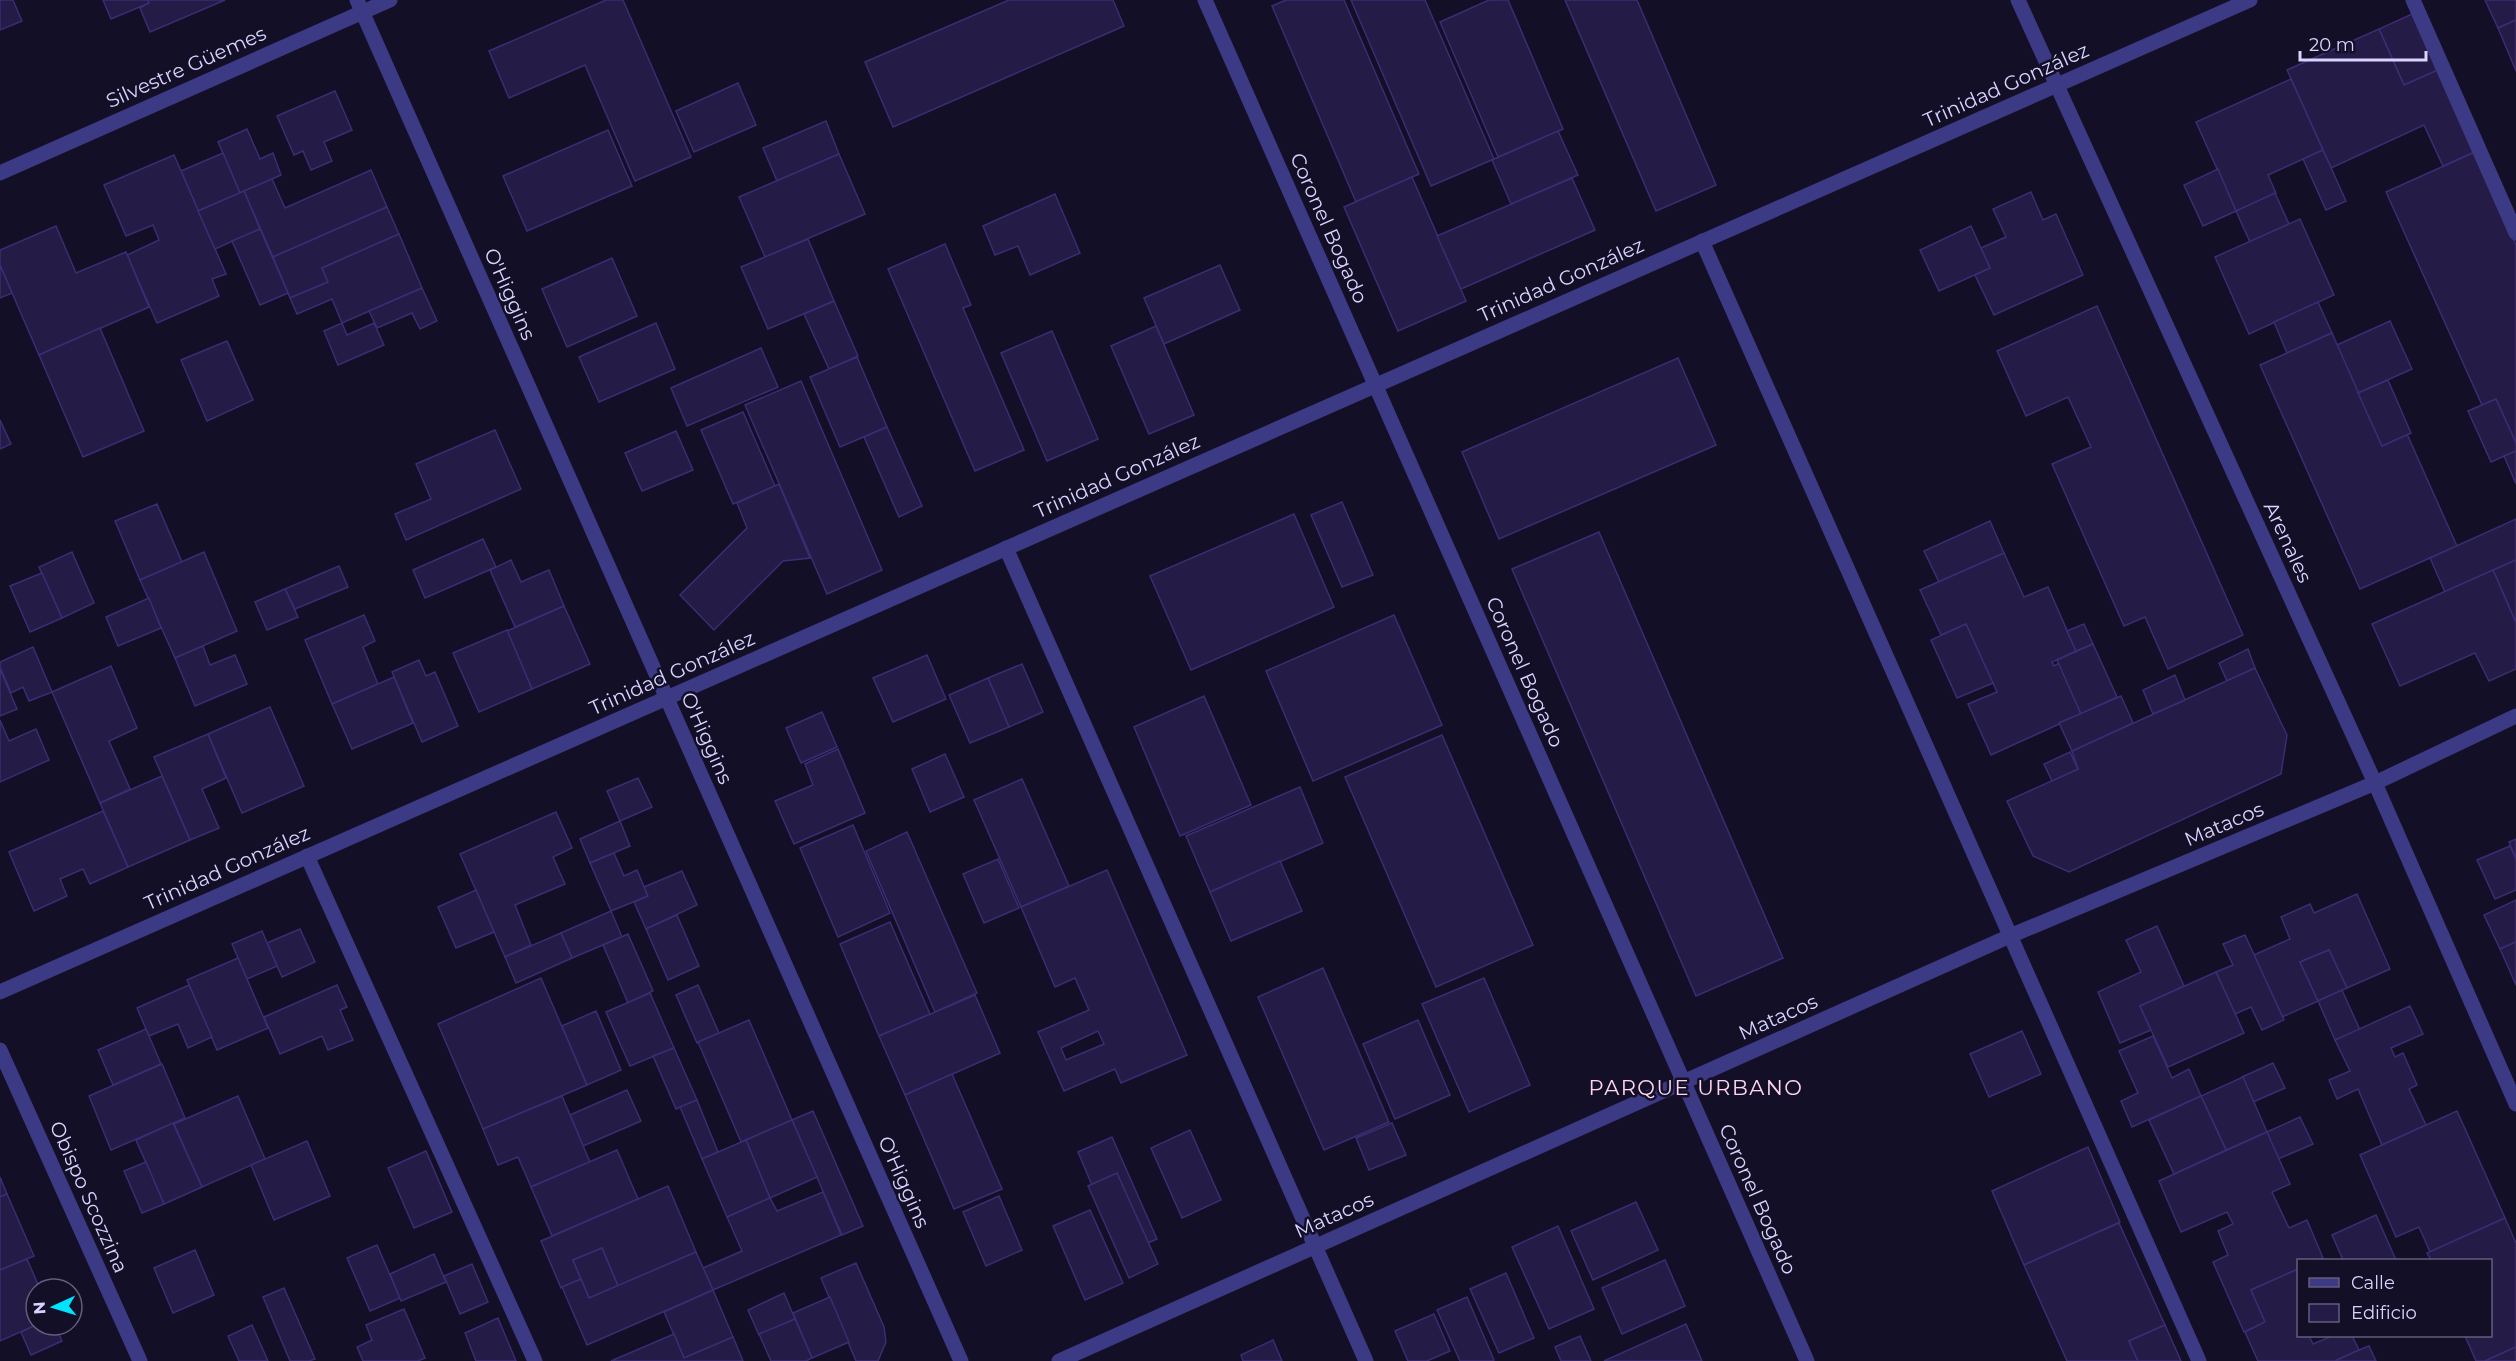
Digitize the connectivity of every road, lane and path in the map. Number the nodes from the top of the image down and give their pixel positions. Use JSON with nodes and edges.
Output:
{"nodes":[{"id":1,"x":390,"y":0,"type":"edge"},
{"id":2,"x":1205,"y":0,"type":"edge"},
{"id":3,"x":2018,"y":0,"type":"edge"},
{"id":4,"x":2250,"y":0,"type":"edge"},
{"id":5,"x":2413,"y":0,"type":"edge"},
{"id":6,"x":360,"y":6,"type":"edge"},
{"id":7,"x":2056,"y":86,"type":"junction"},
{"id":8,"x":0,"y":172,"type":"edge"},
{"id":9,"x":2516,"y":233,"type":"edge"},
{"id":10,"x":1702,"y":241,"type":"junction"},
{"id":11,"x":1376,"y":385,"type":"junction"},
{"id":12,"x":1006,"y":548,"type":"junction"},
{"id":13,"x":666,"y":698,"type":"junction"},
{"id":14,"x":2516,"y":716,"type":"edge"},
{"id":15,"x":2375,"y":783,"type":"junction"},
{"id":16,"x":307,"y":856,"type":"junction"},
{"id":17,"x":2010,"y":936,"type":"junction"},
{"id":18,"x":0,"y":992,"type":"edge"},
{"id":19,"x":0,"y":1050,"type":"edge"},
{"id":20,"x":1684,"y":1082,"type":"junction"},
{"id":21,"x":2516,"y":1104,"type":"edge"},
{"id":22,"x":1315,"y":1247,"type":"junction"},
{"id":23,"x":140,"y":1361,"type":"edge"},
{"id":24,"x":535,"y":1361,"type":"edge"},
{"id":25,"x":961,"y":1361,"type":"edge"},
{"id":26,"x":1059,"y":1361,"type":"edge"},
{"id":27,"x":1366,"y":1361,"type":"edge"},
{"id":28,"x":1808,"y":1361,"type":"edge"},
{"id":29,"x":2199,"y":1361,"type":"edge"}],
"edges":[{"from":1,"to":6,"type":"street","name":"Silvestre Güemes"},
{"from":2,"to":11,"type":"street","name":"Coronel Bogado"},
{"from":3,"to":7,"type":"street","name":"Arenales"},
{"from":4,"to":7,"type":"street","name":"Trinidad González"},
{"from":5,"to":9,"type":"street"},
{"from":6,"to":8,"type":"street","name":"Silvestre Güemes"},
{"from":6,"to":13,"type":"street","name":"O'Higgins"},
{"from":7,"to":10,"type":"street","name":"Trinidad González"},
{"from":7,"to":15,"type":"street","name":"Arenales"},
{"from":10,"to":11,"type":"street","name":"Trinidad González"},
{"from":10,"to":17,"type":"street"},
{"from":11,"to":12,"type":"street","name":"Trinidad González"},
{"from":11,"to":20,"type":"street","name":"Coronel Bogado"},
{"from":12,"to":13,"type":"street","name":"Trinidad González"},
{"from":12,"to":22,"type":"street"},
{"from":13,"to":16,"type":"street","name":"Trinidad González"},
{"from":13,"to":25,"type":"street","name":"O'Higgins"},
{"from":14,"to":15,"type":"street","name":"Matacos"},
{"from":15,"to":17,"type":"street","name":"Matacos"},
{"from":15,"to":21,"type":"street","name":"Arenales"},
{"from":16,"to":18,"type":"street","name":"Trinidad González"},
{"from":16,"to":24,"type":"street"},
{"from":17,"to":20,"type":"street","name":"Matacos"},
{"from":17,"to":29,"type":"street"},
{"from":19,"to":23,"type":"street","name":"Obispo Scozzina"},
{"from":20,"to":22,"type":"street","name":"Matacos"},
{"from":20,"to":28,"type":"street","name":"Coronel Bogado"},
{"from":22,"to":26,"type":"street","name":"Matacos"},
{"from":22,"to":27,"type":"street"}]}
